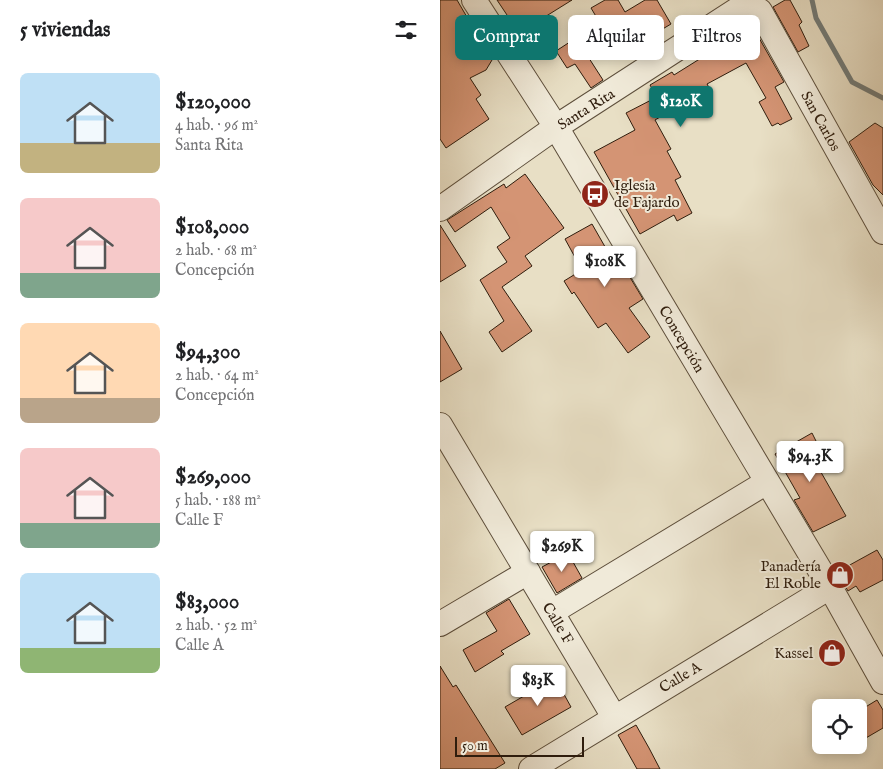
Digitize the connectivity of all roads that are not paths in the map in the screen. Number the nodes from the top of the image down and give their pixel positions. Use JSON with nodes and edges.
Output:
{"nodes":[{"id":1,"x":474,"y":0,"type":"edge"},
{"id":2,"x":760,"y":11,"type":"joint"},
{"id":3,"x":556,"y":128,"type":"junction"},
{"id":4,"x":440,"y":209,"type":"edge"},
{"id":5,"x":883,"y":232,"type":"edge"},
{"id":6,"x":440,"y":425,"type":"edge"},
{"id":7,"x":767,"y":482,"type":"junction"},
{"id":8,"x":528,"y":572,"type":"junction"},
{"id":9,"x":830,"y":587,"type":"junction"},
{"id":10,"x":552,"y":612,"type":"junction"},
{"id":11,"x":440,"y":624,"type":"edge"},
{"id":12,"x":883,"y":682,"type":"edge"},
{"id":13,"x":614,"y":717,"type":"junction"},
{"id":14,"x":531,"y":769,"type":"edge"}],
"edges":[{"from":1,"to":3,"type":"street","name":"Concepción"},
{"from":2,"to":3,"type":"street","name":"Santa Rita"},
{"from":2,"to":5,"type":"street","name":"San Carlos"},
{"from":3,"to":4,"type":"street","name":"Santa Rita"},
{"from":3,"to":7,"type":"street","name":"Concepción"},
{"from":6,"to":8,"type":"street","name":"Calle F"},
{"from":7,"to":9,"type":"street","name":"Concepción"},
{"from":7,"to":10,"type":"street"},
{"from":8,"to":10,"type":"street","name":"Calle F"},
{"from":8,"to":11,"type":"street"},
{"from":9,"to":12,"type":"street","name":"Concepción"},
{"from":9,"to":13,"type":"street","name":"Calle A"},
{"from":10,"to":13,"type":"street","name":"Calle F"},
{"from":13,"to":14,"type":"street","name":"Calle A"}]}
